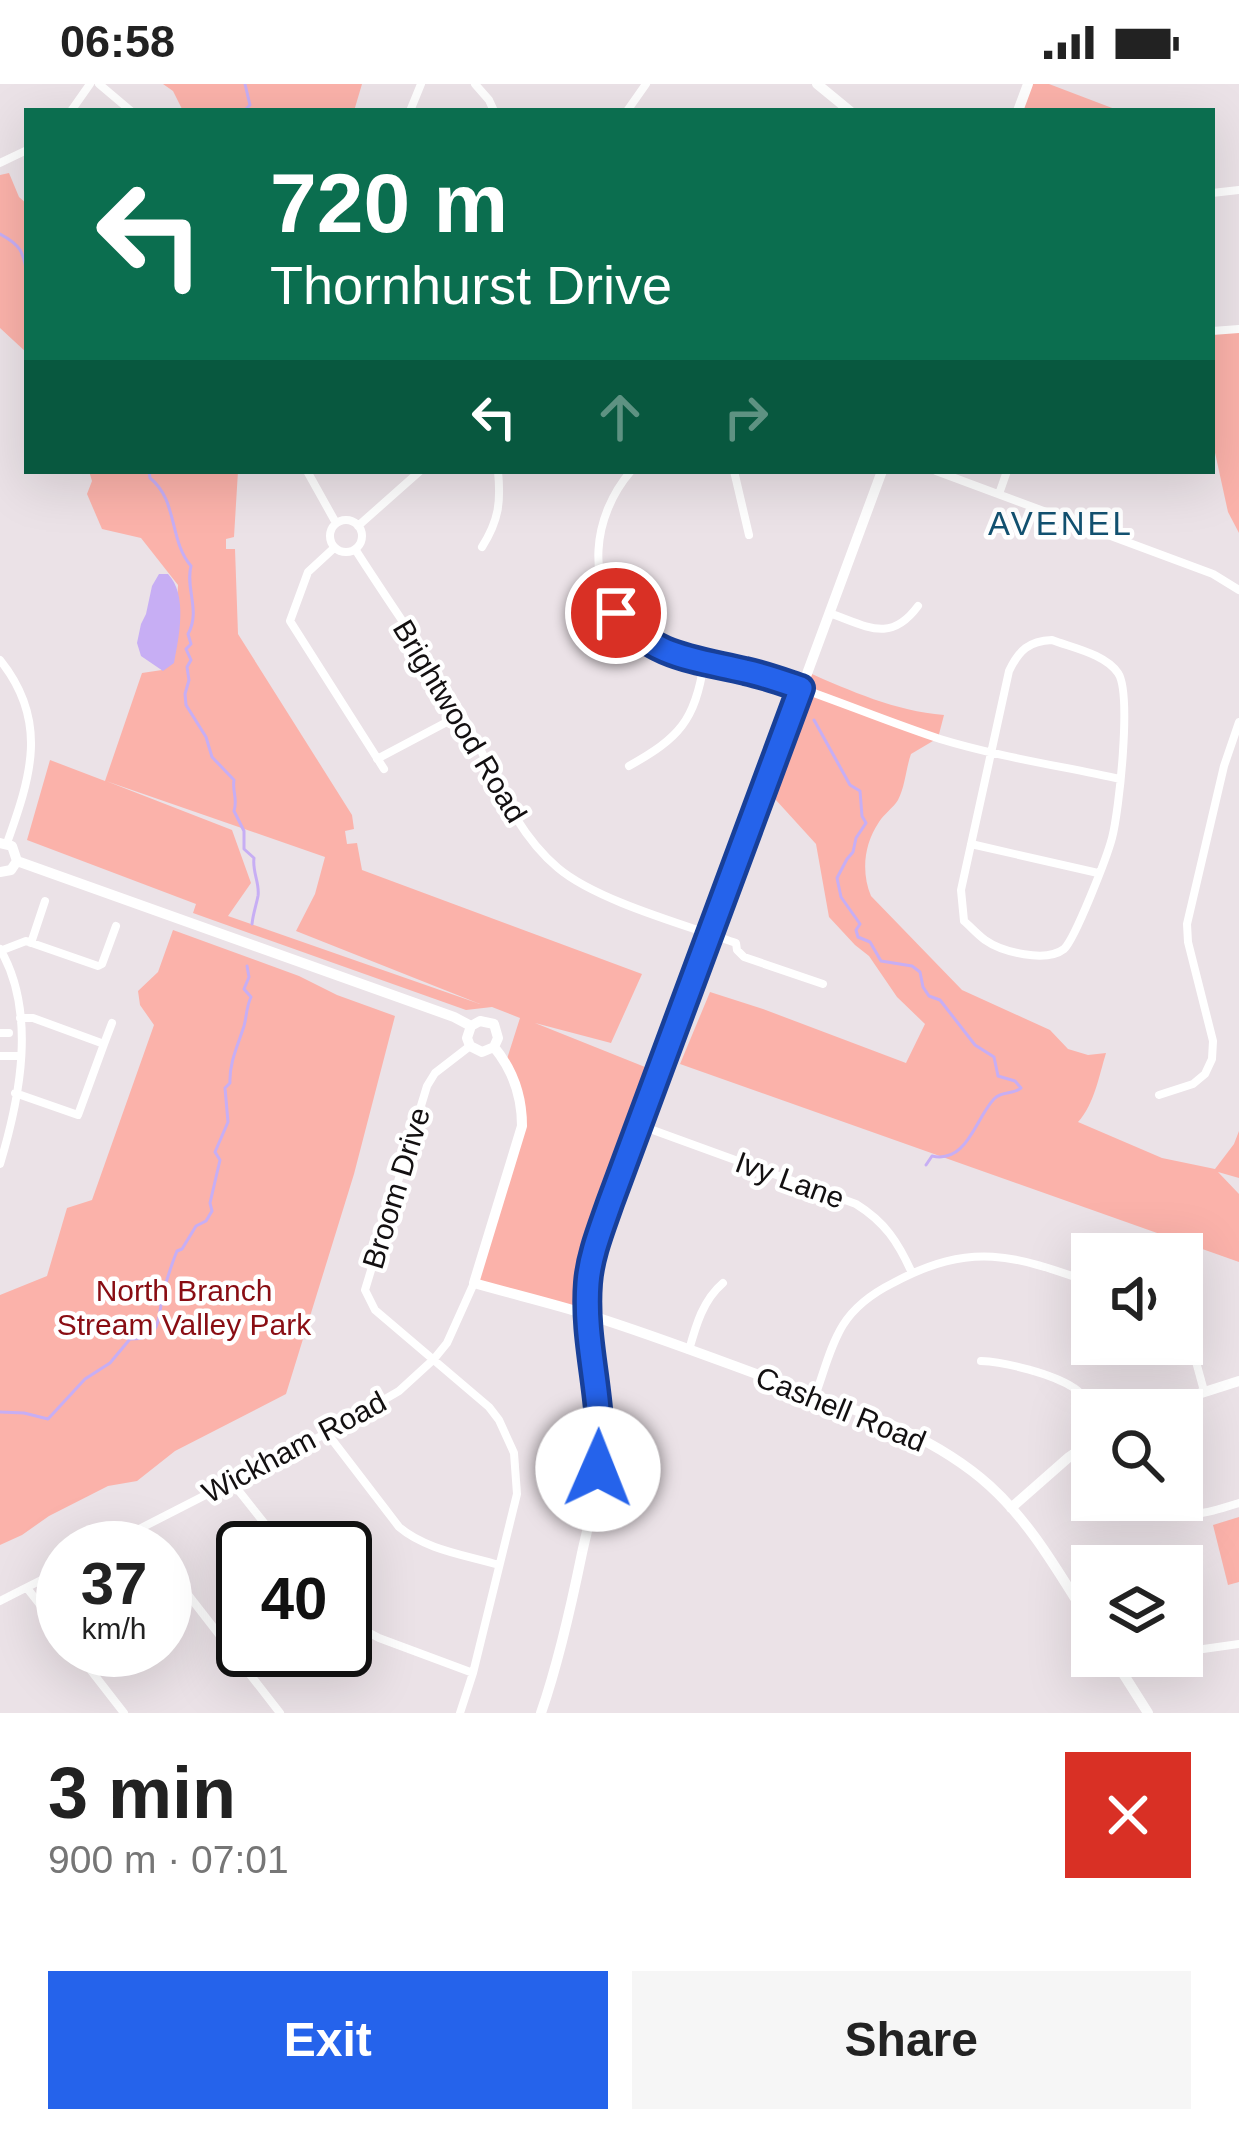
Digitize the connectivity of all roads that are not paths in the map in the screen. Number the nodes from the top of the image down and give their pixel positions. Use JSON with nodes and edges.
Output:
{"nodes":[{"id":1,"x":94,"y":84,"type":"edge"},
{"id":2,"x":817,"y":84,"type":"edge"},
{"id":3,"x":73,"y":108,"type":"edge"},
{"id":4,"x":126,"y":108,"type":"edge"},
{"id":5,"x":846,"y":108,"type":"edge"},
{"id":6,"x":309,"y":474,"type":"edge"},
{"id":7,"x":417,"y":474,"type":"edge"},
{"id":8,"x":498,"y":474,"type":"edge"},
{"id":9,"x":629,"y":474,"type":"edge"},
{"id":10,"x":735,"y":474,"type":"edge"},
{"id":11,"x":881,"y":474,"type":"edge"},
{"id":12,"x":944,"y":474,"type":"edge"},
{"id":13,"x":1006,"y":474,"type":"edge"},
{"id":14,"x":999,"y":494,"type":"junction"},
{"id":15,"x":336,"y":523,"type":"junction"},
{"id":16,"x":358,"y":526,"type":"junction"},
{"id":17,"x":749,"y":535,"type":"dead end"},
{"id":18,"x":482,"y":547,"type":"dead end"},
{"id":19,"x":334,"y":548,"type":"junction"},
{"id":20,"x":356,"y":549,"type":"junction"},
{"id":21,"x":1239,"y":590,"type":"edge"},
{"id":22,"x":918,"y":607,"type":"dead end"},
{"id":23,"x":829,"y":613,"type":"junction"},
{"id":24,"x":0,"y":660,"type":"edge"},
{"id":25,"x":704,"y":663,"type":"junction"},
{"id":26,"x":801,"y":688,"type":"junction"},
{"id":27,"x":462,"y":714,"type":"junction"},
{"id":28,"x":1239,"y":722,"type":"edge"},
{"id":29,"x":992,"y":752,"type":"junction"},
{"id":30,"x":377,"y":759,"type":"junction"},
{"id":31,"x":629,"y":766,"type":"dead end"},
{"id":32,"x":384,"y":770,"type":"dead end"},
{"id":33,"x":1120,"y":778,"type":"junction"},
{"id":34,"x":4,"y":843,"type":"edge"},
{"id":35,"x":971,"y":844,"type":"junction"},
{"id":36,"x":17,"y":861,"type":"junction"},
{"id":37,"x":0,"y":872,"type":"edge"},
{"id":38,"x":1098,"y":873,"type":"junction"},
{"id":39,"x":45,"y":901,"type":"dead end"},
{"id":40,"x":116,"y":926,"type":"dead end"},
{"id":41,"x":711,"y":934,"type":"junction"},
{"id":42,"x":31,"y":943,"type":"junction"},
{"id":43,"x":0,"y":950,"type":"edge"},
{"id":44,"x":823,"y":984,"type":"dead end"},
{"id":45,"x":20,"y":1018,"type":"junction"},
{"id":46,"x":112,"y":1023,"type":"dead end"},
{"id":47,"x":471,"y":1025,"type":"junction"},
{"id":48,"x":104,"y":1044,"type":"junction"},
{"id":49,"x":470,"y":1046,"type":"junction"},
{"id":50,"x":494,"y":1047,"type":"junction"},
{"id":51,"x":0,"y":1056,"type":"edge"},
{"id":52,"x":20,"y":1056,"type":"junction"},
{"id":53,"x":15,"y":1093,"type":"junction"},
{"id":54,"x":1159,"y":1095,"type":"dead end"},
{"id":55,"x":639,"y":1125,"type":"junction"},
{"id":56,"x":0,"y":1162,"type":"edge"},
{"id":57,"x":481,"y":1264,"type":"junction"},
{"id":58,"x":912,"y":1273,"type":"junction"},
{"id":59,"x":1071,"y":1275,"type":"edge"},
{"id":60,"x":474,"y":1283,"type":"junction"},
{"id":61,"x":723,"y":1283,"type":"dead end"},
{"id":62,"x":496,"y":1289,"type":"junction"},
{"id":63,"x":587,"y":1314,"type":"junction"},
{"id":64,"x":689,"y":1350,"type":"junction"},
{"id":65,"x":434,"y":1359,"type":"junction"},
{"id":66,"x":981,"y":1361,"type":"dead end"},
{"id":67,"x":1197,"y":1365,"type":"edge"},
{"id":68,"x":1239,"y":1381,"type":"edge"},
{"id":69,"x":1075,"y":1389,"type":"edge"},
{"id":70,"x":1204,"y":1391,"type":"joint"},
{"id":71,"x":815,"y":1396,"type":"junction"},
{"id":72,"x":327,"y":1433,"type":"junction"},
{"id":73,"x":1071,"y":1456,"type":"edge"},
{"id":74,"x":231,"y":1481,"type":"junction"},
{"id":75,"x":1239,"y":1503,"type":"edge"},
{"id":76,"x":1011,"y":1508,"type":"junction"},
{"id":77,"x":1203,"y":1514,"type":"edge"},
{"id":78,"x":154,"y":1521,"type":"edge"},
{"id":79,"x":263,"y":1521,"type":"edge"},
{"id":80,"x":500,"y":1565,"type":"junction"},
{"id":81,"x":36,"y":1582,"type":"edge"},
{"id":82,"x":27,"y":1587,"type":"junction"},
{"id":83,"x":1071,"y":1592,"type":"edge"},
{"id":84,"x":36,"y":1599,"type":"edge"},
{"id":85,"x":192,"y":1600,"type":"edge"},
{"id":86,"x":0,"y":1601,"type":"edge"},
{"id":87,"x":372,"y":1634,"type":"edge"},
{"id":88,"x":1239,"y":1644,"type":"edge"},
{"id":89,"x":1203,"y":1649,"type":"edge"},
{"id":90,"x":472,"y":1673,"type":"junction"},
{"id":91,"x":96,"y":1677,"type":"edge"},
{"id":92,"x":1125,"y":1677,"type":"edge"},
{"id":93,"x":124,"y":1713,"type":"edge"},
{"id":94,"x":280,"y":1713,"type":"edge"},
{"id":95,"x":460,"y":1713,"type":"edge"},
{"id":96,"x":541,"y":1713,"type":"edge"},
{"id":97,"x":1148,"y":1713,"type":"edge"}],
"edges":[{"from":1,"to":3,"type":"street"},
{"from":1,"to":4,"type":"street"},
{"from":2,"to":5,"type":"street"},
{"from":6,"to":15,"type":"street"},
{"from":7,"to":16,"type":"street"},
{"from":8,"to":18,"type":"street"},
{"from":9,"to":25,"type":"street"},
{"from":10,"to":17,"type":"street"},
{"from":11,"to":23,"type":"street"},
{"from":12,"to":14,"type":"street"},
{"from":13,"to":14,"type":"street"},
{"from":14,"to":21,"type":"street"},
{"from":15,"to":16,"type":"street"},
{"from":15,"to":19,"type":"street"},
{"from":16,"to":20,"type":"street"},
{"from":19,"to":20,"type":"street"},
{"from":19,"to":30,"type":"street"},
{"from":20,"to":27,"type":"street","name":"Brightwood Road"},
{"from":22,"to":23,"type":"street"},
{"from":23,"to":26,"type":"street"},
{"from":24,"to":34,"type":"street"},
{"from":25,"to":26,"type":"street"},
{"from":25,"to":31,"type":"street"},
{"from":26,"to":29,"type":"street"},
{"from":26,"to":41,"type":"street"},
{"from":27,"to":30,"type":"street"},
{"from":27,"to":41,"type":"street","name":"Brightwood Road"},
{"from":28,"to":54,"type":"street"},
{"from":29,"to":33,"type":"street"},
{"from":29,"to":33,"type":"street"},
{"from":29,"to":35,"type":"street"},
{"from":30,"to":32,"type":"street"},
{"from":33,"to":38,"type":"street"},
{"from":34,"to":36,"type":"street"},
{"from":35,"to":38,"type":"street"},
{"from":35,"to":38,"type":"street"},
{"from":36,"to":37,"type":"street"},
{"from":36,"to":47,"type":"street"},
{"from":39,"to":42,"type":"street"},
{"from":40,"to":42,"type":"street"},
{"from":41,"to":44,"type":"street","name":"Brightwood Road"},
{"from":41,"to":55,"type":"street"},
{"from":42,"to":43,"type":"street"},
{"from":43,"to":45,"type":"street"},
{"from":45,"to":48,"type":"street"},
{"from":45,"to":52,"type":"street"},
{"from":46,"to":48,"type":"street"},
{"from":47,"to":49,"type":"street"},
{"from":47,"to":50,"type":"street"},
{"from":48,"to":53,"type":"street"},
{"from":49,"to":50,"type":"street"},
{"from":49,"to":65,"type":"street","name":"Broom Drive"},
{"from":50,"to":57,"type":"street","name":"Wickham Road"},
{"from":51,"to":52,"type":"street"},
{"from":52,"to":53,"type":"street"},
{"from":53,"to":56,"type":"street"},
{"from":55,"to":58,"type":"street","name":"Ivy Lane"},
{"from":55,"to":63,"type":"street"},
{"from":57,"to":60,"type":"street","name":"Wickham Road"},
{"from":57,"to":62,"type":"street"},
{"from":58,"to":59,"type":"street"},
{"from":58,"to":71,"type":"street"},
{"from":60,"to":62,"type":"street","name":"Cashell Road"},
{"from":60,"to":65,"type":"street","name":"Wickham Road"},
{"from":61,"to":64,"type":"street"},
{"from":62,"to":63,"type":"street","name":"Cashell Road"},
{"from":63,"to":64,"type":"street","name":"Cashell Road"},
{"from":63,"to":96,"type":"street"},
{"from":64,"to":71,"type":"street","name":"Cashell Road"},
{"from":65,"to":72,"type":"street","name":"Wickham Road"},
{"from":65,"to":80,"type":"street","name":"Broom Drive"},
{"from":66,"to":69,"type":"street"},
{"from":67,"to":70,"type":"street"},
{"from":68,"to":70,"type":"street"},
{"from":71,"to":76,"type":"street","name":"Cashell Road"},
{"from":72,"to":74,"type":"street","name":"Wickham Road"},
{"from":72,"to":80,"type":"street"},
{"from":73,"to":76,"type":"street"},
{"from":74,"to":78,"type":"street","name":"Wickham Road"},
{"from":74,"to":79,"type":"street"},
{"from":75,"to":77,"type":"street"},
{"from":76,"to":83,"type":"street","name":"Cashell Road"},
{"from":80,"to":90,"type":"street","name":"Broom Drive"},
{"from":81,"to":82,"type":"street"},
{"from":82,"to":84,"type":"street"},
{"from":82,"to":86,"type":"street"},
{"from":85,"to":94,"type":"street"},
{"from":87,"to":90,"type":"street"},
{"from":88,"to":89,"type":"street"},
{"from":90,"to":95,"type":"street","name":"Broom Drive"},
{"from":91,"to":93,"type":"street"},
{"from":92,"to":97,"type":"street"}]}
